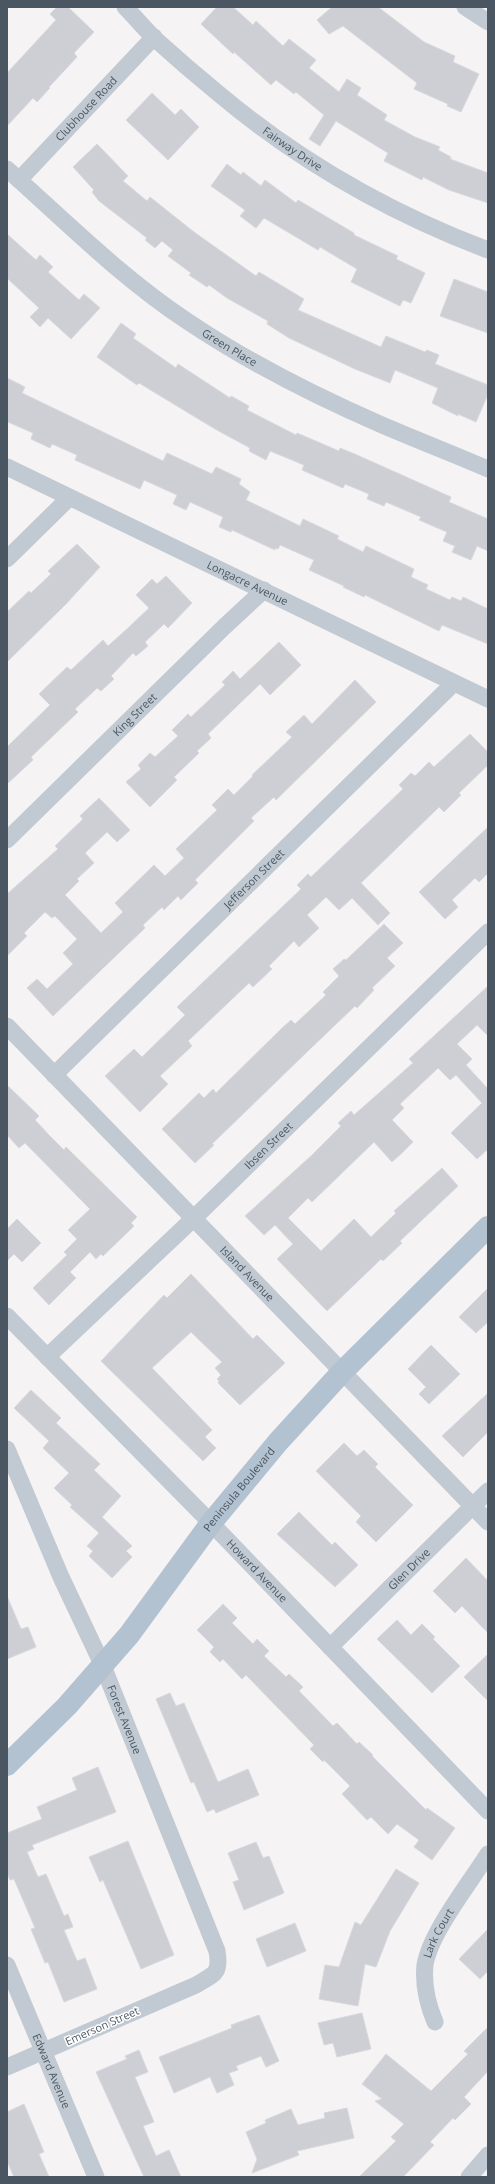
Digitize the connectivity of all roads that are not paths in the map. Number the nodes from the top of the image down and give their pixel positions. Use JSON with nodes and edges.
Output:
{"nodes":[{"id":1,"x":125,"y":7,"type":"edge"},
{"id":2,"x":465,"y":7,"type":"edge"},
{"id":3,"x":488,"y":22,"type":"edge"},
{"id":4,"x":154,"y":37,"type":"junction"},
{"id":5,"x":13,"y":174,"type":"edge"},
{"id":6,"x":488,"y":250,"type":"edge"},
{"id":7,"x":7,"y":467,"type":"edge"},
{"id":8,"x":488,"y":469,"type":"edge"},
{"id":9,"x":69,"y":498,"type":"junction"},
{"id":10,"x":7,"y":559,"type":"edge"},
{"id":11,"x":264,"y":590,"type":"junction"},
{"id":12,"x":454,"y":683,"type":"junction"},
{"id":13,"x":488,"y":699,"type":"edge"},
{"id":14,"x":7,"y":840,"type":"edge"},
{"id":15,"x":488,"y":932,"type":"edge"},
{"id":16,"x":7,"y":1026,"type":"edge"},
{"id":17,"x":54,"y":1074,"type":"junction"},
{"id":18,"x":193,"y":1219,"type":"junction"},
{"id":19,"x":488,"y":1227,"type":"edge"},
{"id":20,"x":8,"y":1318,"type":"edge"},
{"id":21,"x":47,"y":1357,"type":"junction"},
{"id":22,"x":342,"y":1372,"type":"junction"},
{"id":23,"x":7,"y":1449,"type":"edge"},
{"id":24,"x":488,"y":1491,"type":"edge"},
{"id":25,"x":473,"y":1506,"type":"junction"},
{"id":26,"x":488,"y":1522,"type":"edge"},
{"id":27,"x":211,"y":1523,"type":"junction"},
{"id":28,"x":330,"y":1647,"type":"junction"},
{"id":29,"x":102,"y":1666,"type":"junction"},
{"id":30,"x":7,"y":1765,"type":"edge"},
{"id":31,"x":488,"y":1810,"type":"edge"},
{"id":32,"x":488,"y":1854,"type":"edge"},
{"id":33,"x":7,"y":1965,"type":"edge"},
{"id":34,"x":196,"y":1985,"type":"joint"},
{"id":35,"x":435,"y":2022,"type":"dead end"},
{"id":36,"x":43,"y":2052,"type":"junction"},
{"id":37,"x":7,"y":2067,"type":"edge"},
{"id":38,"x":488,"y":2155,"type":"edge"},
{"id":39,"x":96,"y":2177,"type":"edge"},
{"id":40,"x":469,"y":2177,"type":"edge"}],
"edges":[{"from":1,"to":4,"type":"street","name":"Fairway Drive"},
{"from":2,"to":3,"type":"street"},
{"from":4,"to":5,"type":"street","name":"Clubhouse Road"},
{"from":4,"to":6,"type":"street","name":"Fairway Drive"},
{"from":5,"to":8,"type":"street","name":"Green Place"},
{"from":7,"to":9,"type":"street","name":"Longacre Avenue"},
{"from":9,"to":10,"type":"street"},
{"from":9,"to":11,"type":"street","name":"Longacre Avenue"},
{"from":11,"to":12,"type":"street","name":"Longacre Avenue"},
{"from":11,"to":14,"type":"street","name":"King Street"},
{"from":12,"to":13,"type":"street","name":"Longacre Avenue"},
{"from":12,"to":17,"type":"street","name":"Jefferson Street"},
{"from":15,"to":18,"type":"street","name":"Ibsen Street"},
{"from":16,"to":17,"type":"street","name":"Island Avenue"},
{"from":17,"to":18,"type":"street","name":"Island Avenue"},
{"from":18,"to":21,"type":"street","name":"Ibsen Street"},
{"from":18,"to":22,"type":"street","name":"Island Avenue"},
{"from":19,"to":22,"type":"main road","name":"Peninsula Boulevard"},
{"from":20,"to":21,"type":"street","name":"Howard Avenue"},
{"from":21,"to":27,"type":"street","name":"Howard Avenue"},
{"from":22,"to":25,"type":"street","name":"Island Avenue"},
{"from":22,"to":27,"type":"main road","name":"Peninsula Boulevard"},
{"from":23,"to":29,"type":"street","name":"Forest Avenue"},
{"from":24,"to":25,"type":"street","name":"Glen Drive"},
{"from":25,"to":26,"type":"street","name":"Island Avenue"},
{"from":25,"to":28,"type":"street","name":"Glen Drive"},
{"from":27,"to":28,"type":"street","name":"Howard Avenue"},
{"from":27,"to":29,"type":"main road","name":"Peninsula Boulevard"},
{"from":28,"to":31,"type":"street","name":"Howard Avenue"},
{"from":29,"to":30,"type":"main road","name":"Peninsula Boulevard"},
{"from":29,"to":34,"type":"street","name":"Forest Avenue"},
{"from":32,"to":35,"type":"street","name":"Lark Court"},
{"from":33,"to":36,"type":"street","name":"Edward Avenue"},
{"from":34,"to":36,"type":"street","name":"Emerson Street"},
{"from":36,"to":37,"type":"street","name":"Emerson Street"},
{"from":36,"to":39,"type":"street","name":"Edward Avenue"},
{"from":38,"to":40,"type":"street"}]}
